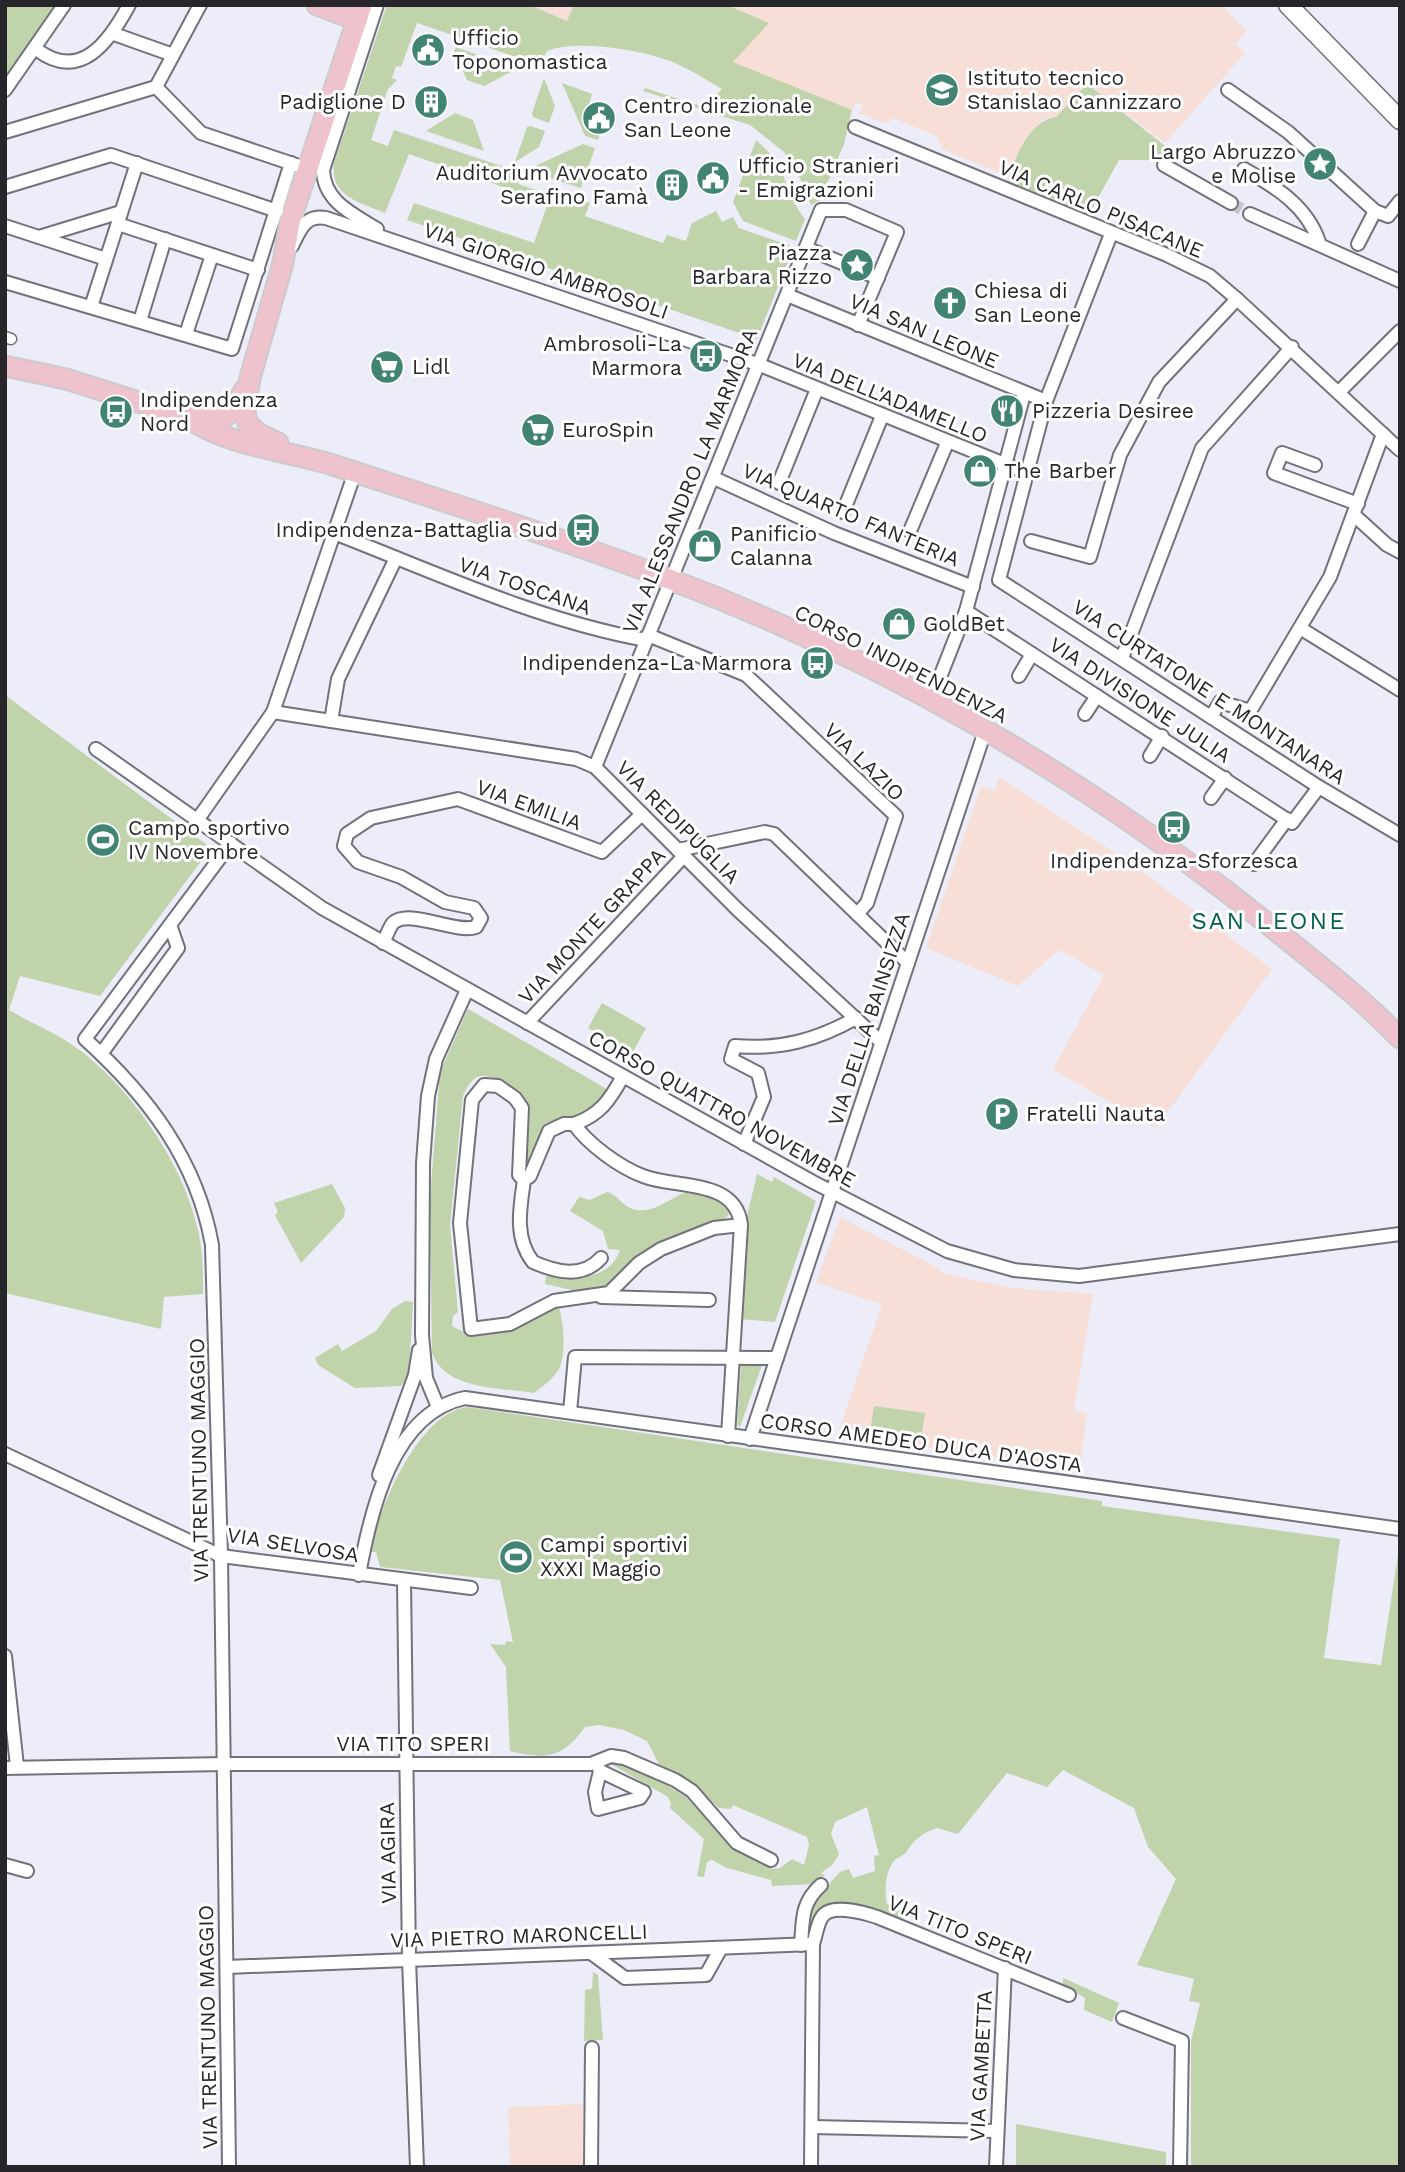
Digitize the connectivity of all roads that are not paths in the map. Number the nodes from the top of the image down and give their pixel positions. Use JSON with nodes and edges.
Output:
{"nodes":[{"id":1,"x":64,"y":5,"type":"edge"},
{"id":2,"x":129,"y":5,"type":"edge"},
{"id":3,"x":200,"y":5,"type":"edge"},
{"id":4,"x":317,"y":5,"type":"edge"},
{"id":5,"x":377,"y":5,"type":"edge"},
{"id":6,"x":1288,"y":5,"type":"edge"},
{"id":7,"x":360,"y":12,"type":"edge"},
{"id":8,"x":114,"y":34,"type":"junction"},
{"id":9,"x":36,"y":49,"type":"junction"},
{"id":10,"x":173,"y":55,"type":"junction"},
{"id":11,"x":156,"y":87,"type":"junction"},
{"id":12,"x":5,"y":90,"type":"edge"},
{"id":13,"x":1228,"y":90,"type":"dead end"},
{"id":14,"x":1400,"y":120,"type":"edge"},
{"id":15,"x":855,"y":127,"type":"dead end"},
{"id":16,"x":5,"y":132,"type":"edge"},
{"id":17,"x":137,"y":163,"type":"junction"},
{"id":18,"x":1164,"y":165,"type":"dead end"},
{"id":19,"x":299,"y":166,"type":"junction"},
{"id":20,"x":1244,"y":169,"type":"dead end"},
{"id":21,"x":5,"y":187,"type":"edge"},
{"id":22,"x":1400,"y":201,"type":"edge"},
{"id":23,"x":1231,"y":203,"type":"tunnel mouth"},
{"id":24,"x":277,"y":211,"type":"junction"},
{"id":25,"x":1375,"y":211,"type":"junction"},
{"id":26,"x":1250,"y":214,"type":"tunnel mouth"},
{"id":27,"x":119,"y":218,"type":"junction"},
{"id":28,"x":5,"y":226,"type":"edge"},
{"id":29,"x":1111,"y":234,"type":"junction"},
{"id":30,"x":39,"y":237,"type":"junction"},
{"id":31,"x":165,"y":239,"type":"junction"},
{"id":32,"x":394,"y":240,"type":"junction"},
{"id":33,"x":1319,"y":242,"type":"junction"},
{"id":34,"x":1358,"y":244,"type":"dead end"},
{"id":35,"x":806,"y":248,"type":"junction"},
{"id":36,"x":212,"y":255,"type":"junction"},
{"id":37,"x":106,"y":259,"type":"junction"},
{"id":38,"x":283,"y":263,"type":"junction"},
{"id":39,"x":258,"y":270,"type":"junction"},
{"id":40,"x":878,"y":278,"type":"junction"},
{"id":41,"x":1400,"y":281,"type":"edge"},
{"id":42,"x":5,"y":282,"type":"edge"},
{"id":43,"x":787,"y":295,"type":"junction"},
{"id":44,"x":1237,"y":299,"type":"junction"},
{"id":45,"x":91,"y":307,"type":"junction"},
{"id":46,"x":140,"y":321,"type":"junction"},
{"id":47,"x":858,"y":325,"type":"junction"},
{"id":48,"x":1400,"y":331,"type":"edge"},
{"id":49,"x":186,"y":334,"type":"junction"},
{"id":50,"x":1292,"y":347,"type":"junction"},
{"id":51,"x":760,"y":365,"type":"junction"},
{"id":52,"x":5,"y":366,"type":"edge"},
{"id":53,"x":250,"y":379,"type":"junction"},
{"id":54,"x":817,"y":389,"type":"junction"},
{"id":55,"x":1339,"y":392,"type":"junction"},
{"id":56,"x":1024,"y":394,"type":"junction"},
{"id":57,"x":1046,"y":401,"type":"junction"},
{"id":58,"x":883,"y":416,"type":"junction"},
{"id":59,"x":186,"y":417,"type":"junction"},
{"id":60,"x":1383,"y":434,"type":"junction"},
{"id":61,"x":947,"y":443,"type":"junction"},
{"id":62,"x":1400,"y":450,"type":"edge"},
{"id":63,"x":311,"y":458,"type":"junction"},
{"id":64,"x":1315,"y":465,"type":"dead end"},
{"id":65,"x":1005,"y":466,"type":"junction"},
{"id":66,"x":355,"y":472,"type":"junction"},
{"id":67,"x":1027,"y":473,"type":"junction"},
{"id":68,"x":713,"y":478,"type":"junction"},
{"id":69,"x":779,"y":484,"type":"dead end"},
{"id":70,"x":1356,"y":510,"type":"junction"},
{"id":71,"x":843,"y":512,"type":"dead end"},
{"id":72,"x":910,"y":531,"type":"dead end"},
{"id":73,"x":334,"y":533,"type":"junction"},
{"id":74,"x":1031,"y":541,"type":"dead end"},
{"id":75,"x":1400,"y":552,"type":"edge"},
{"id":76,"x":396,"y":558,"type":"junction"},
{"id":77,"x":671,"y":580,"type":"junction"},
{"id":78,"x":973,"y":587,"type":"junction"},
{"id":79,"x":966,"y":611,"type":"junction"},
{"id":80,"x":1300,"y":628,"type":"junction"},
{"id":81,"x":647,"y":638,"type":"junction"},
{"id":82,"x":1032,"y":654,"type":"junction"},
{"id":83,"x":1122,"y":658,"type":"junction"},
{"id":84,"x":1019,"y":676,"type":"dead end"},
{"id":85,"x":1400,"y":690,"type":"edge"},
{"id":86,"x":1097,"y":696,"type":"junction"},
{"id":87,"x":931,"y":700,"type":"junction"},
{"id":88,"x":272,"y":712,"type":"junction"},
{"id":89,"x":1085,"y":714,"type":"dead end"},
{"id":90,"x":1211,"y":717,"type":"junction"},
{"id":91,"x":331,"y":721,"type":"junction"},
{"id":92,"x":985,"y":731,"type":"junction"},
{"id":93,"x":1162,"y":736,"type":"junction"},
{"id":94,"x":96,"y":749,"type":"dead end"},
{"id":95,"x":1150,"y":756,"type":"dead end"},
{"id":96,"x":595,"y":767,"type":"junction"},
{"id":97,"x":1225,"y":778,"type":"junction"},
{"id":98,"x":1319,"y":787,"type":"junction"},
{"id":99,"x":1211,"y":798,"type":"dead end"},
{"id":100,"x":642,"y":814,"type":"junction"},
{"id":101,"x":198,"y":819,"type":"junction"},
{"id":102,"x":1289,"y":821,"type":"junction"},
{"id":103,"x":1400,"y":835,"type":"edge"},
{"id":104,"x":231,"y":843,"type":"junction"},
{"id":105,"x":681,"y":853,"type":"junction"},
{"id":106,"x":1254,"y":864,"type":"dead end"},
{"id":107,"x":857,"y":914,"type":"junction"},
{"id":108,"x":170,"y":925,"type":"junction"},
{"id":109,"x":383,"y":943,"type":"junction"},
{"id":110,"x":908,"y":963,"type":"junction"},
{"id":111,"x":467,"y":990,"type":"junction"},
{"id":112,"x":856,"y":1018,"type":"junction"},
{"id":113,"x":527,"y":1023,"type":"junction"},
{"id":114,"x":1400,"y":1038,"type":"edge"},
{"id":115,"x":881,"y":1042,"type":"junction"},
{"id":116,"x":101,"y":1054,"type":"junction"},
{"id":117,"x":623,"y":1076,"type":"junction"},
{"id":118,"x":574,"y":1124,"type":"junction"},
{"id":119,"x":744,"y":1143,"type":"junction"},
{"id":120,"x":524,"y":1180,"type":"junction"},
{"id":121,"x":832,"y":1192,"type":"junction"},
{"id":122,"x":741,"y":1225,"type":"junction"},
{"id":123,"x":1400,"y":1234,"type":"edge"},
{"id":124,"x":601,"y":1258,"type":"dead end"},
{"id":125,"x":597,"y":1297,"type":"junction"},
{"id":126,"x":709,"y":1300,"type":"dead end"},
{"id":127,"x":422,"y":1335,"type":"junction"},
{"id":128,"x":733,"y":1357,"type":"junction"},
{"id":129,"x":777,"y":1358,"type":"junction"},
{"id":130,"x":438,"y":1407,"type":"junction"},
{"id":131,"x":570,"y":1412,"type":"junction"},
{"id":132,"x":728,"y":1436,"type":"junction"},
{"id":133,"x":750,"y":1439,"type":"junction"},
{"id":134,"x":5,"y":1454,"type":"edge"},
{"id":135,"x":373,"y":1509,"type":"junction"},
{"id":136,"x":1400,"y":1529,"type":"edge"},
{"id":137,"x":221,"y":1556,"type":"junction"},
{"id":138,"x":359,"y":1575,"type":"junction"},
{"id":139,"x":404,"y":1581,"type":"junction"},
{"id":140,"x":471,"y":1588,"type":"dead end"},
{"id":141,"x":5,"y":1656,"type":"edge"},
{"id":142,"x":405,"y":1763,"type":"junction"},
{"id":143,"x":224,"y":1764,"type":"junction"},
{"id":144,"x":11,"y":1767,"type":"edge"},
{"id":145,"x":771,"y":1860,"type":"dead end"},
{"id":146,"x":5,"y":1865,"type":"edge"},
{"id":147,"x":27,"y":1871,"type":"dead end"},
{"id":148,"x":821,"y":1885,"type":"dead end"},
{"id":149,"x":807,"y":1944,"type":"junction"},
{"id":150,"x":721,"y":1948,"type":"junction"},
{"id":151,"x":591,"y":1953,"type":"junction"},
{"id":152,"x":409,"y":1960,"type":"junction"},
{"id":153,"x":227,"y":1967,"type":"junction"},
{"id":154,"x":1005,"y":1968,"type":"junction"},
{"id":155,"x":1069,"y":1995,"type":"dead end"},
{"id":156,"x":1124,"y":2018,"type":"dead end"},
{"id":157,"x":592,"y":2048,"type":"dead end"},
{"id":158,"x":812,"y":2127,"type":"junction"},
{"id":159,"x":997,"y":2131,"type":"junction"},
{"id":160,"x":229,"y":2167,"type":"edge"},
{"id":161,"x":417,"y":2167,"type":"edge"},
{"id":162,"x":591,"y":2167,"type":"edge"},
{"id":163,"x":811,"y":2167,"type":"edge"},
{"id":164,"x":996,"y":2167,"type":"edge"},
{"id":165,"x":1180,"y":2167,"type":"edge"}],
"edges":[{"from":1,"to":9,"type":"street"},
{"from":2,"to":8,"type":"street"},
{"from":3,"to":10,"type":"street"},
{"from":4,"to":7,"type":"main road"},
{"from":5,"to":32,"type":"street"},
{"from":6,"to":14,"type":"main road"},
{"from":7,"to":19,"type":"main road"},
{"from":8,"to":9,"type":"street"},
{"from":8,"to":10,"type":"street"},
{"from":9,"to":12,"type":"street"},
{"from":10,"to":11,"type":"street"},
{"from":11,"to":16,"type":"street"},
{"from":11,"to":19,"type":"street"},
{"from":13,"to":25,"type":"street"},
{"from":15,"to":29,"type":"street","name":"VIA CARLO PISACANE"},
{"from":17,"to":21,"type":"street"},
{"from":17,"to":24,"type":"street"},
{"from":17,"to":27,"type":"street"},
{"from":18,"to":23,"type":"street"},
{"from":19,"to":24,"type":"street"},
{"from":19,"to":38,"type":"main road"},
{"from":20,"to":33,"type":"street"},
{"from":22,"to":25,"type":"street"},
{"from":24,"to":39,"type":"street"},
{"from":25,"to":34,"type":"street"},
{"from":26,"to":33,"type":"street"},
{"from":27,"to":30,"type":"street"},
{"from":27,"to":31,"type":"street"},
{"from":27,"to":37,"type":"street"},
{"from":28,"to":30,"type":"street"},
{"from":29,"to":44,"type":"street","name":"VIA CARLO PISACANE"},
{"from":29,"to":57,"type":"street"},
{"from":30,"to":37,"type":"street"},
{"from":31,"to":36,"type":"street"},
{"from":31,"to":46,"type":"street"},
{"from":32,"to":38,"type":"street","name":"VIA GIORGIO AMBROSOLI"},
{"from":32,"to":51,"type":"street","name":"VIA GIORGIO AMBROSOLI"},
{"from":33,"to":41,"type":"street"},
{"from":35,"to":40,"type":"street"},
{"from":35,"to":40,"type":"street","name":"VIA ALESSANDRO LA MARMORA"},
{"from":35,"to":43,"type":"street","name":"VIA ALESSANDRO LA MARMORA"},
{"from":36,"to":39,"type":"street"},
{"from":36,"to":49,"type":"street"},
{"from":37,"to":45,"type":"street"},
{"from":38,"to":53,"type":"main road"},
{"from":39,"to":49,"type":"street"},
{"from":40,"to":47,"type":"street"},
{"from":42,"to":45,"type":"street"},
{"from":43,"to":47,"type":"street","name":"VIA SAN LEONE"},
{"from":43,"to":51,"type":"street","name":"VIA ALESSANDRO LA MARMORA"},
{"from":44,"to":50,"type":"street","name":"VIA CARLO PISACANE"},
{"from":44,"to":74,"type":"street"},
{"from":45,"to":46,"type":"street"},
{"from":46,"to":49,"type":"street"},
{"from":47,"to":56,"type":"street","name":"VIA SAN LEONE"},
{"from":48,"to":55,"type":"street"},
{"from":50,"to":55,"type":"street","name":"VIA CARLO PISACANE"},
{"from":50,"to":83,"type":"street"},
{"from":51,"to":54,"type":"street","name":"VIA DELL'ADAMELLO"},
{"from":51,"to":68,"type":"street","name":"VIA ALESSANDRO LA MARMORA"},
{"from":52,"to":59,"type":"main road"},
{"from":53,"to":59,"type":"main road"},
{"from":53,"to":63,"type":"main road"},
{"from":54,"to":58,"type":"street","name":"VIA DELL'ADAMELLO"},
{"from":54,"to":69,"type":"street"},
{"from":55,"to":60,"type":"street","name":"VIA CARLO PISACANE"},
{"from":56,"to":57,"type":"street","name":"VIA SAN LEONE"},
{"from":56,"to":65,"type":"street"},
{"from":57,"to":67,"type":"street"},
{"from":58,"to":61,"type":"street","name":"VIA DELL'ADAMELLO"},
{"from":58,"to":71,"type":"street"},
{"from":59,"to":63,"type":"main road"},
{"from":60,"to":62,"type":"street","name":"VIA CARLO PISACANE"},
{"from":60,"to":70,"type":"street"},
{"from":61,"to":65,"type":"street","name":"VIA DELL'ADAMELLO"},
{"from":61,"to":72,"type":"street"},
{"from":63,"to":66,"type":"main road","name":"CORSO INDIPENDENZA"},
{"from":64,"to":70,"type":"street"},
{"from":65,"to":67,"type":"street","name":"VIA DELL'ADAMELLO"},
{"from":65,"to":78,"type":"street"},
{"from":66,"to":73,"type":"street"},
{"from":66,"to":77,"type":"main road","name":"CORSO INDIPENDENZA"},
{"from":67,"to":83,"type":"street","name":"VIA CURTATONE E MONTANARA"},
{"from":68,"to":77,"type":"street","name":"VIA ALESSANDRO LA MARMORA"},
{"from":68,"to":78,"type":"street","name":"VIA QUARTO FANTERIA"},
{"from":70,"to":75,"type":"street"},
{"from":70,"to":80,"type":"street"},
{"from":73,"to":76,"type":"street","name":"VIA TOSCANA"},
{"from":73,"to":88,"type":"street"},
{"from":76,"to":81,"type":"street","name":"VIA TOSCANA"},
{"from":76,"to":91,"type":"street"},
{"from":77,"to":81,"type":"street","name":"VIA ALESSANDRO LA MARMORA"},
{"from":77,"to":87,"type":"main road","name":"CORSO INDIPENDENZA"},
{"from":78,"to":79,"type":"street"},
{"from":79,"to":82,"type":"street","name":"VIA DIVISIONE JULIA"},
{"from":79,"to":87,"type":"street"},
{"from":80,"to":85,"type":"street"},
{"from":80,"to":90,"type":"street"},
{"from":81,"to":96,"type":"street","name":"VIA ALESSANDRO LA MARMORA"},
{"from":81,"to":107,"type":"street","name":"VIA LAZIO"},
{"from":82,"to":84,"type":"street"},
{"from":82,"to":86,"type":"street","name":"VIA DIVISIONE JULIA"},
{"from":83,"to":90,"type":"street","name":"VIA CURTATONE E MONTANARA"},
{"from":86,"to":89,"type":"street"},
{"from":86,"to":93,"type":"street","name":"VIA DIVISIONE JULIA"},
{"from":87,"to":92,"type":"main road","name":"CORSO INDIPENDENZA"},
{"from":88,"to":91,"type":"street","name":"VIA REDIPUGLIA"},
{"from":88,"to":101,"type":"street"},
{"from":90,"to":98,"type":"street","name":"VIA CURTATONE E MONTANARA"},
{"from":91,"to":96,"type":"street","name":"VIA REDIPUGLIA"},
{"from":92,"to":110,"type":"street","name":"VIA DELLA BAINSIZZA"},
{"from":92,"to":114,"type":"main road","name":"CORSO INDIPENDENZA"},
{"from":93,"to":95,"type":"street"},
{"from":93,"to":97,"type":"street","name":"VIA DIVISIONE JULIA"},
{"from":94,"to":101,"type":"street","name":"CORSO QUATTRO NOVEMBRE"},
{"from":96,"to":100,"type":"street","name":"VIA REDIPUGLIA"},
{"from":97,"to":99,"type":"street"},
{"from":97,"to":102,"type":"street","name":"VIA DIVISIONE JULIA"},
{"from":98,"to":102,"type":"street"},
{"from":98,"to":103,"type":"street","name":"VIA CURTATONE E MONTANARA"},
{"from":100,"to":105,"type":"street","name":"VIA REDIPUGLIA"},
{"from":100,"to":109,"type":"street","name":"VIA EMILIA"},
{"from":101,"to":104,"type":"street","name":"CORSO QUATTRO NOVEMBRE"},
{"from":102,"to":106,"type":"street"},
{"from":104,"to":108,"type":"street","name":"VIA TRENTUNO MAGGIO"},
{"from":104,"to":109,"type":"street","name":"CORSO QUATTRO NOVEMBRE"},
{"from":105,"to":107,"type":"street"},
{"from":105,"to":112,"type":"street","name":"VIA REDIPUGLIA"},
{"from":105,"to":113,"type":"street","name":"VIA MONTE GRAPPA"},
{"from":107,"to":110,"type":"street"},
{"from":108,"to":116,"type":"street"},
{"from":108,"to":116,"type":"street","name":"VIA TRENTUNO MAGGIO"},
{"from":109,"to":111,"type":"street","name":"CORSO QUATTRO NOVEMBRE"},
{"from":110,"to":115,"type":"street","name":"VIA DELLA BAINSIZZA"},
{"from":111,"to":113,"type":"street","name":"CORSO QUATTRO NOVEMBRE"},
{"from":111,"to":127,"type":"street"},
{"from":112,"to":115,"type":"street","name":"VIA REDIPUGLIA"},
{"from":112,"to":119,"type":"street"},
{"from":113,"to":117,"type":"street","name":"CORSO QUATTRO NOVEMBRE"},
{"from":115,"to":121,"type":"street","name":"VIA DELLA BAINSIZZA"},
{"from":116,"to":137,"type":"street","name":"VIA TRENTUNO MAGGIO"},
{"from":117,"to":118,"type":"street"},
{"from":117,"to":119,"type":"street","name":"CORSO QUATTRO NOVEMBRE"},
{"from":118,"to":120,"type":"street"},
{"from":118,"to":122,"type":"street"},
{"from":119,"to":121,"type":"street","name":"CORSO QUATTRO NOVEMBRE"},
{"from":120,"to":124,"type":"street"},
{"from":120,"to":125,"type":"street"},
{"from":121,"to":123,"type":"street","name":"CORSO QUATTRO NOVEMBRE"},
{"from":121,"to":129,"type":"street","name":"VIA DELLA BAINSIZZA"},
{"from":122,"to":125,"type":"street"},
{"from":122,"to":128,"type":"street"},
{"from":125,"to":126,"type":"street"},
{"from":127,"to":130,"type":"street"},
{"from":127,"to":135,"type":"street"},
{"from":128,"to":129,"type":"street"},
{"from":128,"to":131,"type":"street"},
{"from":128,"to":132,"type":"street"},
{"from":129,"to":133,"type":"street","name":"VIA DELLA BAINSIZZA"},
{"from":130,"to":131,"type":"street","name":"CORSO AMEDEO DUCA D'AOSTA"},
{"from":130,"to":135,"type":"street"},
{"from":131,"to":132,"type":"street","name":"CORSO AMEDEO DUCA D'AOSTA"},
{"from":132,"to":133,"type":"street","name":"CORSO AMEDEO DUCA D'AOSTA"},
{"from":133,"to":136,"type":"street","name":"CORSO AMEDEO DUCA D'AOSTA"},
{"from":134,"to":137,"type":"street","name":"VIA SELVOSA"},
{"from":135,"to":138,"type":"street"},
{"from":137,"to":138,"type":"street","name":"VIA SELVOSA"},
{"from":137,"to":143,"type":"street","name":"VIA TRENTUNO MAGGIO"},
{"from":138,"to":139,"type":"street","name":"VIA SELVOSA"},
{"from":139,"to":140,"type":"street","name":"VIA SELVOSA"},
{"from":139,"to":142,"type":"street","name":"VIA AGIRA"},
{"from":141,"to":144,"type":"street"},
{"from":142,"to":143,"type":"street","name":"VIA TITO SPERI"},
{"from":142,"to":145,"type":"street","name":"VIA TITO SPERI"},
{"from":142,"to":152,"type":"street","name":"VIA AGIRA"},
{"from":143,"to":144,"type":"street","name":"VIA TITO SPERI"},
{"from":143,"to":153,"type":"street","name":"VIA TRENTUNO MAGGIO"},
{"from":146,"to":147,"type":"street"},
{"from":148,"to":149,"type":"street"},
{"from":149,"to":150,"type":"street","name":"VIA PIETRO MARONCELLI"},
{"from":149,"to":154,"type":"street","name":"VIA TITO SPERI"},
{"from":149,"to":158,"type":"street"},
{"from":150,"to":151,"type":"street","name":"VIA PIETRO MARONCELLI"},
{"from":150,"to":151,"type":"street"},
{"from":151,"to":152,"type":"street","name":"VIA PIETRO MARONCELLI"},
{"from":152,"to":153,"type":"street","name":"VIA PIETRO MARONCELLI"},
{"from":152,"to":161,"type":"street","name":"VIA AGIRA"},
{"from":153,"to":160,"type":"street","name":"VIA TRENTUNO MAGGIO"},
{"from":154,"to":155,"type":"street","name":"VIA TITO SPERI"},
{"from":154,"to":159,"type":"street","name":"VIA GAMBETTA"},
{"from":156,"to":165,"type":"street"},
{"from":157,"to":162,"type":"street"},
{"from":158,"to":159,"type":"street"},
{"from":158,"to":163,"type":"street"},
{"from":159,"to":164,"type":"street","name":"VIA GAMBETTA"}]}
